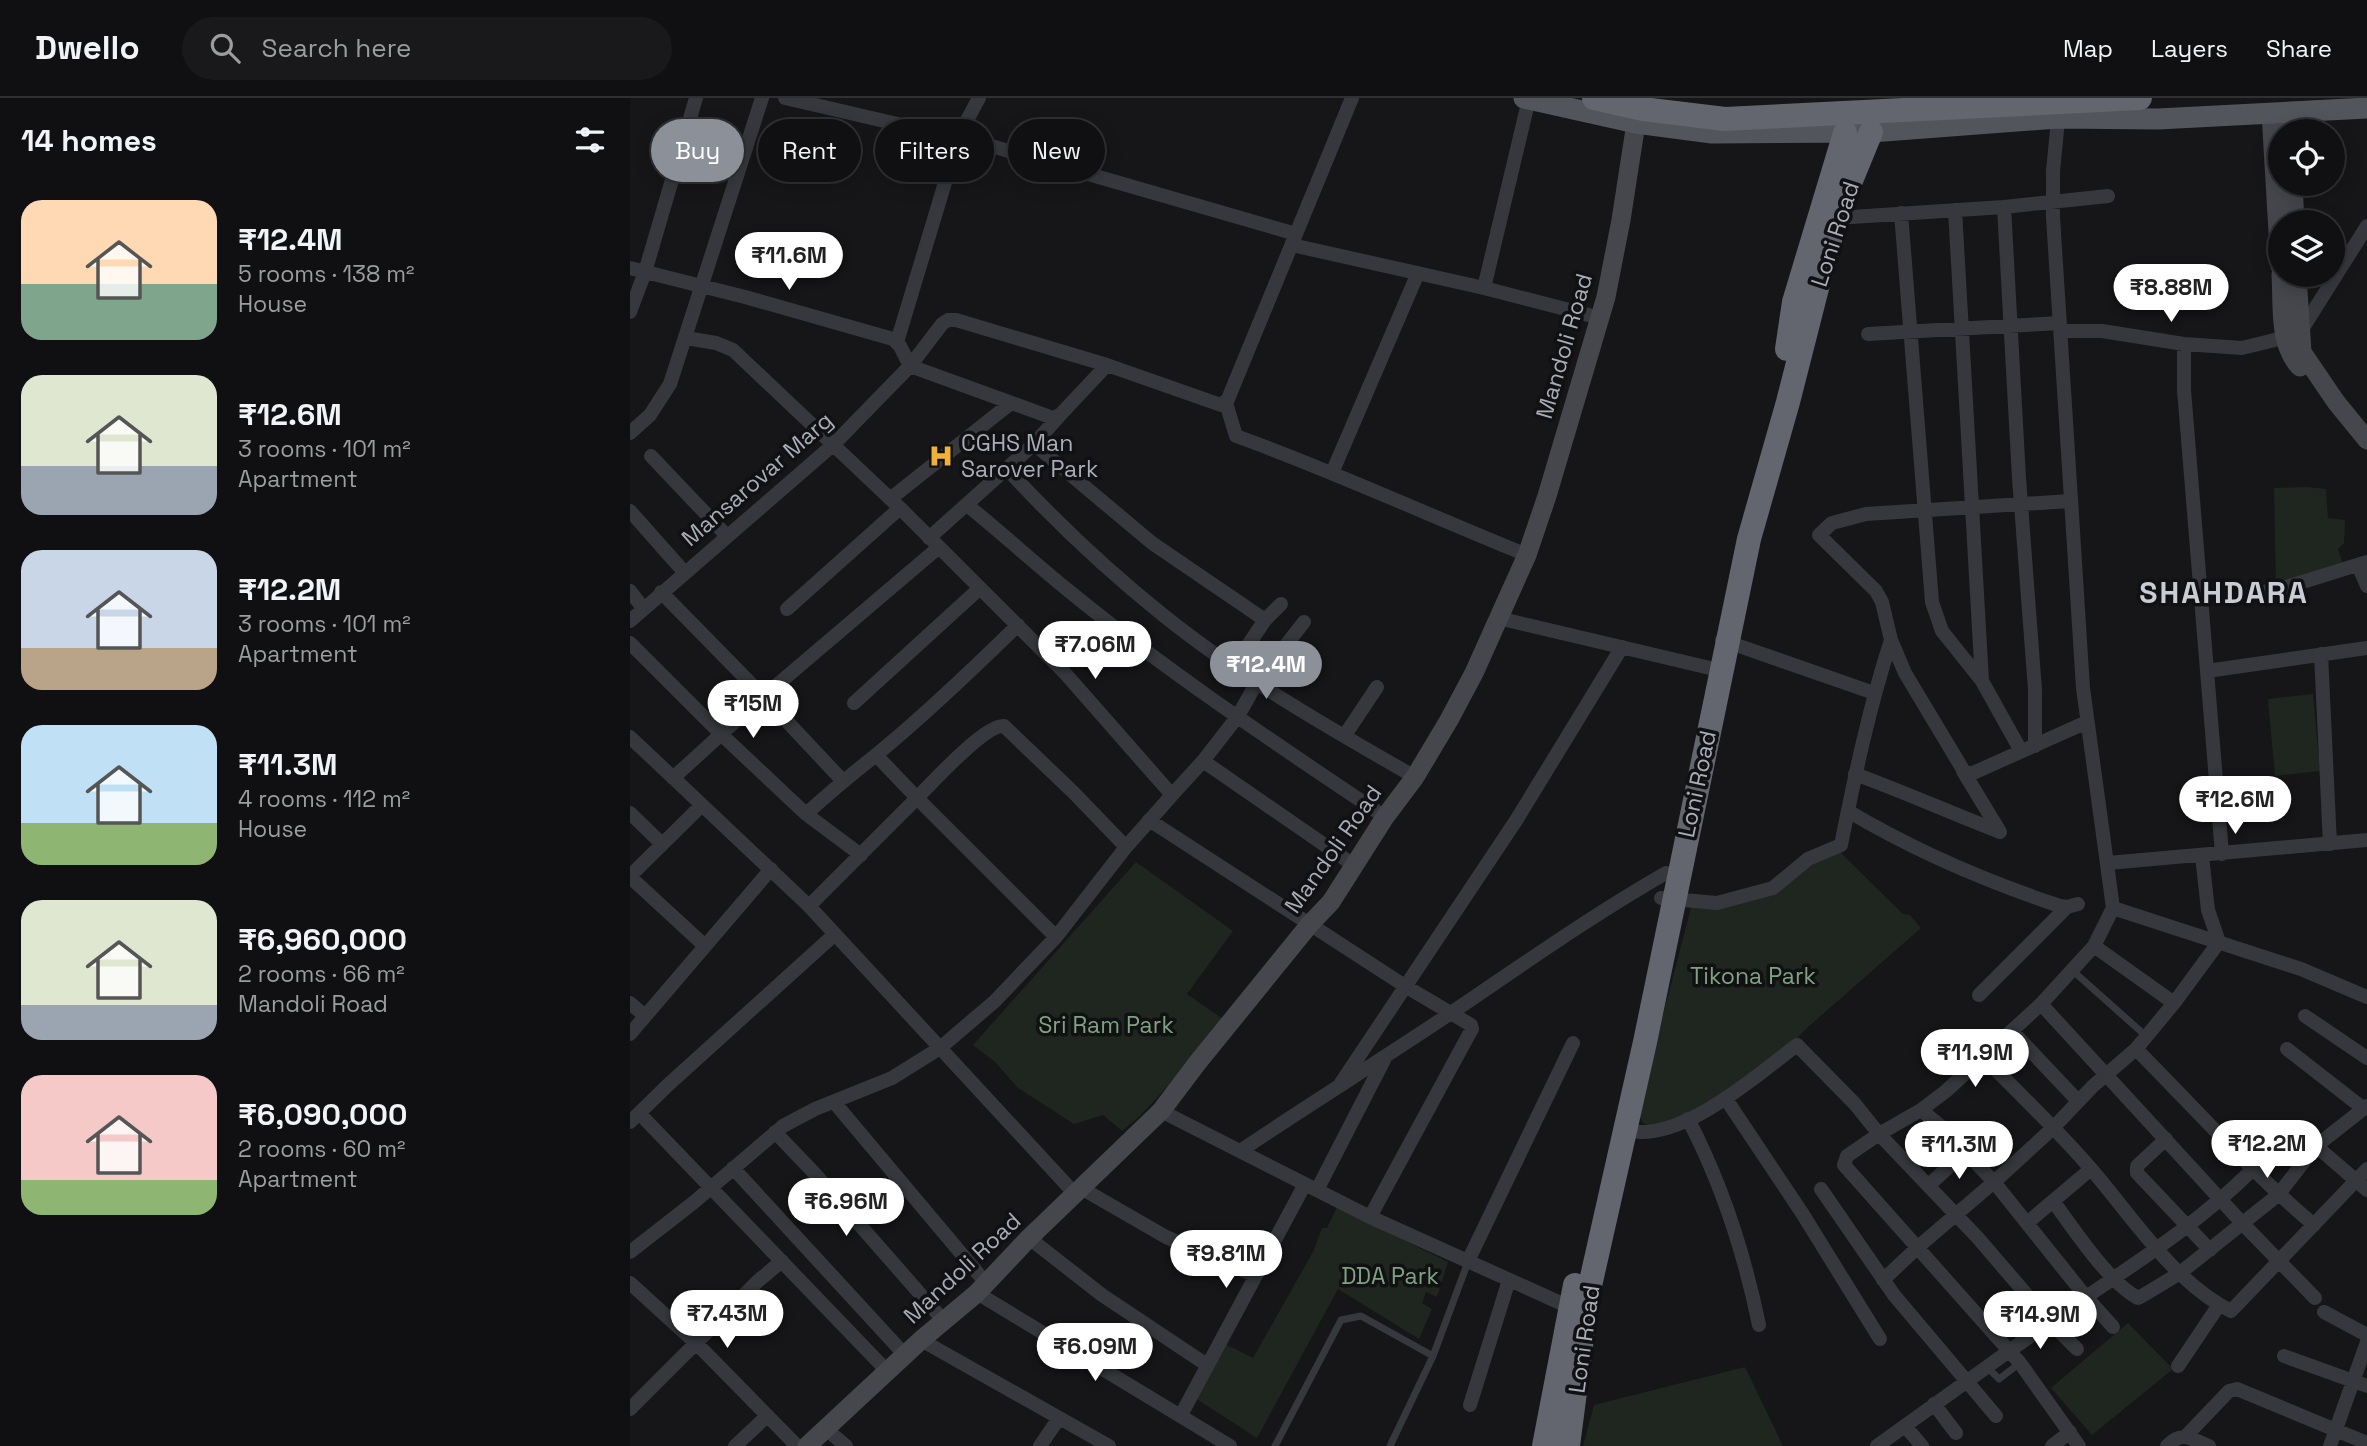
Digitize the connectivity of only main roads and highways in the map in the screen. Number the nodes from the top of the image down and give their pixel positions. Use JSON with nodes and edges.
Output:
{"nodes":[{"id":1,"x":1594,"y":98,"type":"edge"},
{"id":2,"x":2035,"y":98,"type":"edge"},
{"id":3,"x":2140,"y":98,"type":"edge"},
{"id":4,"x":1526,"y":99,"type":"edge"},
{"id":5,"x":2059,"y":108,"type":"edge"},
{"id":6,"x":2367,"y":108,"type":"edge"},
{"id":7,"x":2268,"y":119,"type":"edge"},
{"id":8,"x":2284,"y":119,"type":"edge"},
{"id":9,"x":2018,"y":121,"type":"junction"},
{"id":10,"x":1845,"y":132,"type":"junction"},
{"id":11,"x":1871,"y":132,"type":"junction"},
{"id":12,"x":1722,"y":639,"type":"junction"},
{"id":13,"x":1667,"y":899,"type":"junction"},
{"id":14,"x":1578,"y":1311,"type":"junction"},
{"id":15,"x":1544,"y":1446,"type":"edge"},
{"id":16,"x":1568,"y":1446,"type":"edge"}],
"edges":[{"from":1,"to":3,"type":"highway","bridge":true},
{"from":2,"to":9,"type":"main road"},
{"from":4,"to":10,"type":"main road"},
{"from":5,"to":7,"type":"main road"},
{"from":5,"to":9,"type":"main road"},
{"from":6,"to":8,"type":"main road"},
{"from":9,"to":11,"type":"main road"},
{"from":10,"to":11,"type":"main road"},
{"from":10,"to":12,"type":"highway","name":"Loni Road"},
{"from":11,"to":12,"type":"highway","name":"Loni Road"},
{"from":12,"to":13,"type":"highway","name":"Loni Road"},
{"from":12,"to":13,"type":"highway","name":"Loni Road"},
{"from":13,"to":14,"type":"highway","name":"Loni Road"},
{"from":13,"to":14,"type":"highway","name":"Loni Road"},
{"from":14,"to":15,"type":"highway","name":"Loni Road"},
{"from":14,"to":16,"type":"highway","name":"Loni Road"}]}
